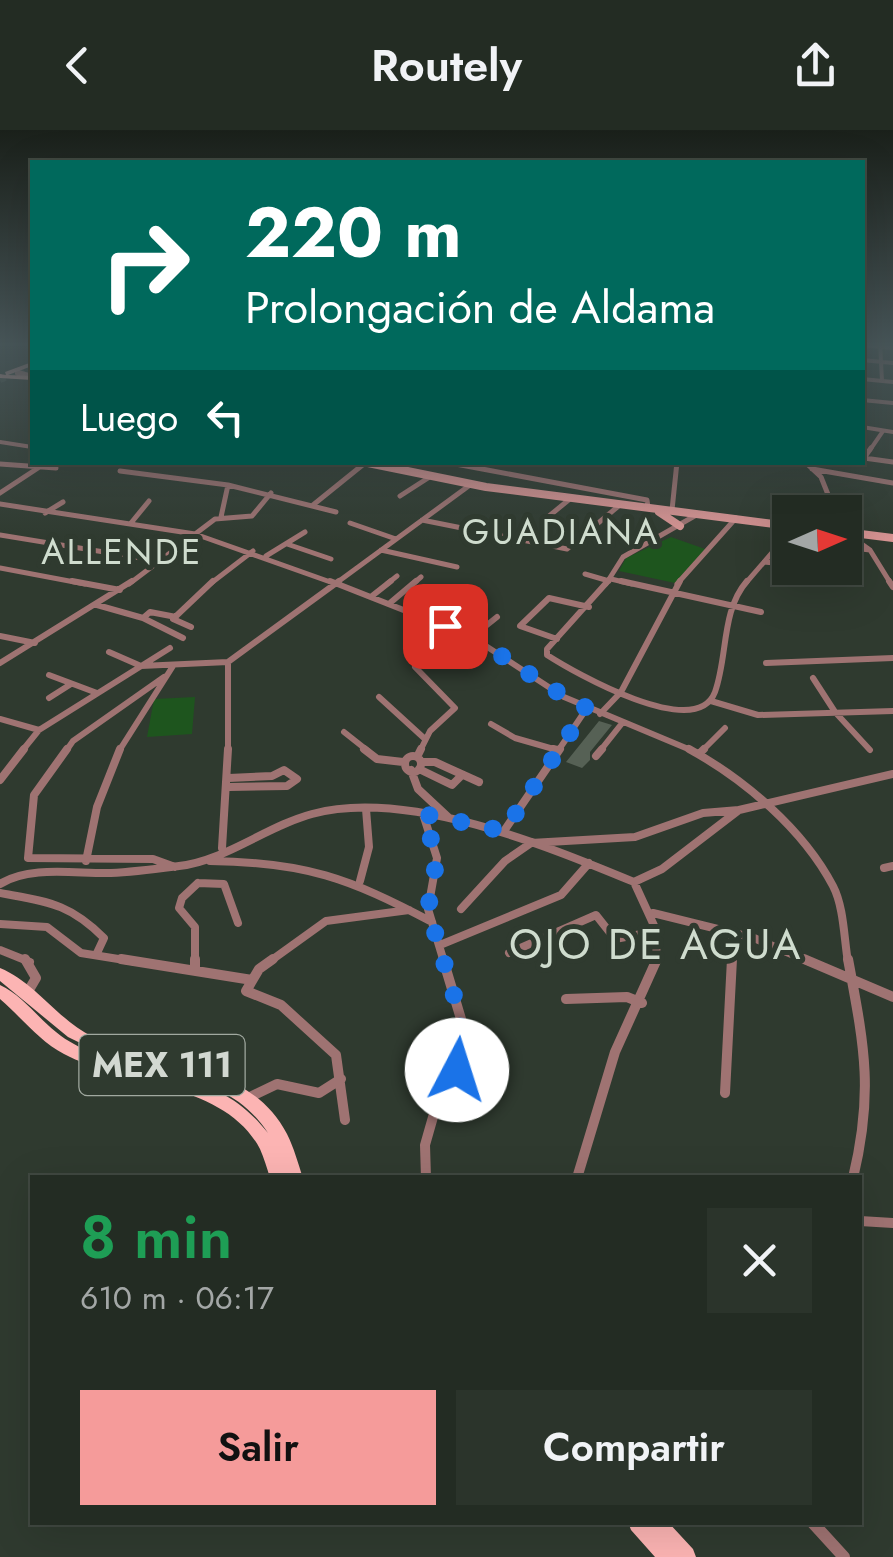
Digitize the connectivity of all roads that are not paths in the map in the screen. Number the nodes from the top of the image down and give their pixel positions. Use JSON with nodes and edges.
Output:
{"nodes":[{"id":1,"x":865,"y":428,"type":"edge"},
{"id":2,"x":883,"y":431,"type":"junction"},
{"id":3,"x":893,"y":432,"type":"edge"},
{"id":4,"x":0,"y":442,"type":"edge"},
{"id":5,"x":30,"y":447,"type":"edge"},
{"id":6,"x":865,"y":457,"type":"edge"},
{"id":7,"x":865,"y":458,"type":"edge"},
{"id":8,"x":893,"y":462,"type":"edge"},
{"id":9,"x":0,"y":464,"type":"edge"},
{"id":10,"x":362,"y":465,"type":"edge"},
{"id":11,"x":372,"y":465,"type":"edge"},
{"id":12,"x":453,"y":465,"type":"edge"},
{"id":13,"x":459,"y":465,"type":"edge"},
{"id":14,"x":678,"y":465,"type":"edge"},
{"id":15,"x":809,"y":465,"type":"edge"},
{"id":16,"x":40,"y":467,"type":"junction"},
{"id":17,"x":56,"y":468,"type":"dead end"},
{"id":18,"x":812,"y":468,"type":"junction"},
{"id":19,"x":120,"y":471,"type":"dead end"},
{"id":20,"x":432,"y":479,"type":"junction"},
{"id":21,"x":228,"y":484,"type":"junction"},
{"id":22,"x":893,"y":484,"type":"edge"},
{"id":23,"x":470,"y":485,"type":"junction"},
{"id":24,"x":0,"y":493,"type":"edge"},
{"id":25,"x":272,"y":493,"type":"junction"},
{"id":26,"x":828,"y":495,"type":"edge"},
{"id":27,"x":400,"y":496,"type":"dead end"},
{"id":28,"x":571,"y":498,"type":"junction"},
{"id":29,"x":149,"y":501,"type":"dead end"},
{"id":30,"x":62,"y":502,"type":"dead end"},
{"id":31,"x":0,"y":504,"type":"edge"},
{"id":32,"x":621,"y":504,"type":"junction"},
{"id":33,"x":313,"y":505,"type":"junction"},
{"id":34,"x":675,"y":505,"type":"junction"},
{"id":35,"x":649,"y":507,"type":"junction"},
{"id":36,"x":336,"y":512,"type":"dead end"},
{"id":37,"x":45,"y":513,"type":"junction"},
{"id":38,"x":698,"y":514,"type":"junction"},
{"id":39,"x":221,"y":517,"type":"junction"},
{"id":40,"x":736,"y":518,"type":"junction"},
{"id":41,"x":422,"y":520,"type":"junction"},
{"id":42,"x":543,"y":521,"type":"dead end"},
{"id":43,"x":131,"y":522,"type":"junction"},
{"id":44,"x":350,"y":523,"type":"dead end"},
{"id":45,"x":772,"y":523,"type":"edge"},
{"id":46,"x":680,"y":526,"type":"junction"},
{"id":47,"x":305,"y":532,"type":"dead end"},
{"id":48,"x":195,"y":534,"type":"junction"},
{"id":49,"x":862,"y":534,"type":"edge"},
{"id":50,"x":0,"y":535,"type":"edge"},
{"id":51,"x":879,"y":536,"type":"junction"},
{"id":52,"x":893,"y":538,"type":"edge"},
{"id":53,"x":396,"y":539,"type":"junction"},
{"id":54,"x":286,"y":544,"type":"junction"},
{"id":55,"x":862,"y":544,"type":"edge"},
{"id":56,"x":862,"y":549,"type":"edge"},
{"id":57,"x":381,"y":550,"type":"junction"},
{"id":58,"x":871,"y":550,"type":"junction"},
{"id":59,"x":253,"y":551,"type":"junction"},
{"id":60,"x":266,"y":556,"type":"junction"},
{"id":61,"x":331,"y":559,"type":"dead end"},
{"id":62,"x":159,"y":561,"type":"junction"},
{"id":63,"x":764,"y":562,"type":"junction"},
{"id":64,"x":458,"y":567,"type":"dead end"},
{"id":65,"x":0,"y":568,"type":"edge"},
{"id":66,"x":585,"y":574,"type":"dead end"},
{"id":67,"x":397,"y":576,"type":"dead end"},
{"id":68,"x":421,"y":577,"type":"dead end"},
{"id":69,"x":610,"y":580,"type":"junction"},
{"id":70,"x":337,"y":582,"type":"junction"},
{"id":71,"x":893,"y":587,"type":"edge"},
{"id":72,"x":120,"y":590,"type":"junction"},
{"id":73,"x":670,"y":592,"type":"junction"},
{"id":74,"x":372,"y":596,"type":"junction"},
{"id":75,"x":390,"y":604,"type":"junction"},
{"id":76,"x":97,"y":605,"type":"junction"},
{"id":77,"x":730,"y":606,"type":"junction"},
{"id":78,"x":588,"y":607,"type":"junction"},
{"id":79,"x":760,"y":612,"type":"dead end"},
{"id":80,"x":497,"y":617,"type":"dead end"},
{"id":81,"x":143,"y":618,"type":"junction"},
{"id":82,"x":175,"y":618,"type":"junction"},
{"id":83,"x":191,"y":627,"type":"dead end"},
{"id":84,"x":0,"y":636,"type":"edge"},
{"id":85,"x":472,"y":637,"type":"junction"},
{"id":86,"x":183,"y":638,"type":"dead end"},
{"id":87,"x":557,"y":638,"type":"junction"},
{"id":88,"x":35,"y":643,"type":"junction"},
{"id":89,"x":170,"y":648,"type":"dead end"},
{"id":90,"x":109,"y":652,"type":"dead end"},
{"id":91,"x":893,"y":658,"type":"edge"},
{"id":92,"x":228,"y":662,"type":"junction"},
{"id":93,"x":0,"y":663,"type":"edge"},
{"id":94,"x":766,"y":664,"type":"dead end"},
{"id":95,"x":141,"y":666,"type":"junction"},
{"id":96,"x":172,"y":666,"type":"junction"},
{"id":97,"x":415,"y":667,"type":"dead end"},
{"id":98,"x":49,"y":675,"type":"dead end"},
{"id":99,"x":164,"y":677,"type":"junction"},
{"id":100,"x":813,"y":678,"type":"dead end"},
{"id":101,"x":71,"y":684,"type":"junction"},
{"id":102,"x":622,"y":692,"type":"junction"},
{"id":103,"x":97,"y":693,"type":"junction"},
{"id":104,"x":379,"y":697,"type":"dead end"},
{"id":105,"x":49,"y":698,"type":"dead end"},
{"id":106,"x":711,"y":701,"type":"junction"},
{"id":107,"x":587,"y":708,"type":"junction"},
{"id":108,"x":893,"y":711,"type":"edge"},
{"id":109,"x":835,"y":712,"type":"junction"},
{"id":110,"x":600,"y":714,"type":"junction"},
{"id":111,"x":0,"y":719,"type":"edge"},
{"id":112,"x":624,"y":722,"type":"junction"},
{"id":113,"x":490,"y":724,"type":"dead end"},
{"id":114,"x":725,"y":728,"type":"dead end"},
{"id":115,"x":39,"y":730,"type":"junction"},
{"id":116,"x":344,"y":732,"type":"dead end"},
{"id":117,"x":426,"y":739,"type":"junction"},
{"id":118,"x":557,"y":750,"type":"junction"},
{"id":119,"x":870,"y":750,"type":"dead end"},
{"id":120,"x":700,"y":753,"type":"junction"},
{"id":121,"x":596,"y":756,"type":"dead end"},
{"id":122,"x":403,"y":762,"type":"junction"},
{"id":123,"x":418,"y":765,"type":"junction"},
{"id":124,"x":893,"y":774,"type":"edge"},
{"id":125,"x":462,"y":775,"type":"junction"},
{"id":126,"x":0,"y":780,"type":"edge"},
{"id":127,"x":229,"y":782,"type":"junction"},
{"id":128,"x":480,"y":782,"type":"dead end"},
{"id":129,"x":759,"y":804,"type":"junction"},
{"id":130,"x":366,"y":808,"type":"junction"},
{"id":131,"x":739,"y":810,"type":"junction"},
{"id":132,"x":423,"y":814,"type":"junction"},
{"id":133,"x":448,"y":818,"type":"junction"},
{"id":134,"x":504,"y":831,"type":"junction"},
{"id":135,"x":536,"y":841,"type":"junction"},
{"id":136,"x":222,"y":848,"type":"junction"},
{"id":137,"x":86,"y":861,"type":"junction"},
{"id":138,"x":210,"y":861,"type":"junction"},
{"id":139,"x":590,"y":863,"type":"junction"},
{"id":140,"x":198,"y":864,"type":"junction"},
{"id":141,"x":174,"y":867,"type":"junction"},
{"id":142,"x":360,"y":882,"type":"junction"},
{"id":143,"x":634,"y":882,"type":"junction"},
{"id":144,"x":198,"y":883,"type":"junction"},
{"id":145,"x":0,"y":884,"type":"edge"},
{"id":146,"x":0,"y":893,"type":"edge"},
{"id":147,"x":461,"y":909,"type":"dead end"},
{"id":148,"x":409,"y":910,"type":"junction"},
{"id":149,"x":653,"y":913,"type":"junction"},
{"id":150,"x":432,"y":922,"type":"junction"},
{"id":151,"x":238,"y":923,"type":"dead end"},
{"id":152,"x":0,"y":924,"type":"edge"},
{"id":153,"x":657,"y":931,"type":"junction"},
{"id":154,"x":733,"y":932,"type":"junction"},
{"id":155,"x":440,"y":945,"type":"junction"},
{"id":156,"x":0,"y":950,"type":"edge"},
{"id":157,"x":97,"y":953,"type":"junction"},
{"id":158,"x":508,"y":954,"type":"dead end"},
{"id":159,"x":195,"y":970,"type":"junction"},
{"id":160,"x":0,"y":974,"type":"edge"},
{"id":161,"x":854,"y":979,"type":"junction"},
{"id":162,"x":252,"y":980,"type":"junction"},
{"id":163,"x":0,"y":991,"type":"edge"},
{"id":164,"x":26,"y":995,"type":"junction"},
{"id":165,"x":893,"y":996,"type":"edge"},
{"id":166,"x":566,"y":999,"type":"dead end"},
{"id":167,"x":642,"y":1003,"type":"junction"},
{"id":168,"x":341,"y":1078,"type":"junction"},
{"id":169,"x":725,"y":1093,"type":"dead end"},
{"id":170,"x":250,"y":1096,"type":"junction"},
{"id":171,"x":344,"y":1120,"type":"dead end"},
{"id":172,"x":278,"y":1175,"type":"edge"},
{"id":173,"x":293,"y":1175,"type":"edge"},
{"id":174,"x":426,"y":1175,"type":"edge"},
{"id":175,"x":578,"y":1175,"type":"edge"},
{"id":176,"x":854,"y":1175,"type":"edge"},
{"id":177,"x":862,"y":1221,"type":"edge"},
{"id":178,"x":893,"y":1224,"type":"edge"},
{"id":179,"x":642,"y":1525,"type":"edge"},
{"id":180,"x":656,"y":1525,"type":"edge"},
{"id":181,"x":815,"y":1525,"type":"edge"},
{"id":182,"x":670,"y":1557,"type":"edge"},
{"id":183,"x":685,"y":1557,"type":"edge"},
{"id":184,"x":844,"y":1557,"type":"edge"}],
"edges":[{"from":1,"to":2,"type":"street"},
{"from":2,"to":3,"type":"street"},
{"from":2,"to":6,"type":"street"},
{"from":4,"to":5,"type":"street"},
{"from":7,"to":8,"type":"street"},
{"from":9,"to":16,"type":"street"},
{"from":10,"to":33,"type":"street"},
{"from":11,"to":20,"type":"main road"},
{"from":12,"to":20,"type":"street"},
{"from":13,"to":35,"type":"street"},
{"from":14,"to":34,"type":"street"},
{"from":15,"to":18,"type":"street"},
{"from":16,"to":17,"type":"street"},
{"from":16,"to":24,"type":"street"},
{"from":18,"to":22,"type":"street"},
{"from":18,"to":26,"type":"street"},
{"from":19,"to":21,"type":"street"},
{"from":20,"to":23,"type":"main road"},
{"from":20,"to":27,"type":"street"},
{"from":21,"to":25,"type":"street"},
{"from":21,"to":39,"type":"street"},
{"from":23,"to":28,"type":"main road"},
{"from":23,"to":41,"type":"street"},
{"from":25,"to":33,"type":"street"},
{"from":25,"to":39,"type":"street"},
{"from":28,"to":32,"type":"main road"},
{"from":28,"to":42,"type":"street"},
{"from":29,"to":43,"type":"street"},
{"from":30,"to":37,"type":"street"},
{"from":31,"to":37,"type":"street"},
{"from":32,"to":35,"type":"main road"},
{"from":32,"to":41,"type":"street"},
{"from":33,"to":36,"type":"street"},
{"from":34,"to":35,"type":"main road"},
{"from":34,"to":38,"type":"main road"},
{"from":35,"to":46,"type":"main road"},
{"from":37,"to":43,"type":"street"},
{"from":38,"to":40,"type":"main road"},
{"from":38,"to":46,"type":"street"},
{"from":39,"to":48,"type":"street"},
{"from":40,"to":45,"type":"main road"},
{"from":40,"to":73,"type":"street"},
{"from":41,"to":53,"type":"street"},
{"from":43,"to":48,"type":"street"},
{"from":44,"to":53,"type":"street"},
{"from":46,"to":69,"type":"street"},
{"from":47,"to":54,"type":"street"},
{"from":48,"to":59,"type":"street"},
{"from":48,"to":62,"type":"street"},
{"from":49,"to":51,"type":"main road"},
{"from":50,"to":62,"type":"street"},
{"from":51,"to":52,"type":"main road"},
{"from":51,"to":58,"type":"street"},
{"from":53,"to":57,"type":"street"},
{"from":54,"to":60,"type":"street"},
{"from":54,"to":61,"type":"street"},
{"from":55,"to":58,"type":"street"},
{"from":56,"to":58,"type":"street"},
{"from":57,"to":64,"type":"street"},
{"from":57,"to":70,"type":"street"},
{"from":58,"to":71,"type":"street"},
{"from":59,"to":60,"type":"street"},
{"from":59,"to":82,"type":"street"},
{"from":60,"to":70,"type":"street"},
{"from":62,"to":72,"type":"street"},
{"from":63,"to":63,"type":"street"},
{"from":63,"to":77,"type":"street"},
{"from":65,"to":72,"type":"street"},
{"from":66,"to":69,"type":"street"},
{"from":67,"to":74,"type":"street"},
{"from":68,"to":75,"type":"street"},
{"from":69,"to":73,"type":"street"},
{"from":69,"to":78,"type":"street"},
{"from":70,"to":74,"type":"street"},
{"from":70,"to":92,"type":"street"},
{"from":72,"to":76,"type":"street"},
{"from":73,"to":77,"type":"street"},
{"from":73,"to":102,"type":"street"},
{"from":74,"to":75,"type":"street"},
{"from":75,"to":85,"type":"street"},
{"from":76,"to":81,"type":"street"},
{"from":76,"to":88,"type":"street"},
{"from":77,"to":79,"type":"street"},
{"from":77,"to":106,"type":"street"},
{"from":78,"to":87,"type":"street"},
{"from":78,"to":87,"type":"street"},
{"from":80,"to":85,"type":"street"},
{"from":81,"to":82,"type":"street"},
{"from":81,"to":86,"type":"street"},
{"from":82,"to":83,"type":"street"},
{"from":84,"to":88,"type":"street"},
{"from":85,"to":107,"type":"street"},
{"from":87,"to":102,"type":"street"},
{"from":88,"to":93,"type":"street"},
{"from":89,"to":95,"type":"street"},
{"from":90,"to":95,"type":"street"},
{"from":91,"to":94,"type":"street"},
{"from":92,"to":96,"type":"street"},
{"from":92,"to":127,"type":"street"},
{"from":95,"to":96,"type":"street"},
{"from":95,"to":103,"type":"street"},
{"from":96,"to":99,"type":"street"},
{"from":97,"to":117,"type":"street"},
{"from":98,"to":101,"type":"street"},
{"from":99,"to":137,"type":"street"},
{"from":99,"to":137,"type":"street"},
{"from":100,"to":109,"type":"street"},
{"from":101,"to":103,"type":"street"},
{"from":101,"to":105,"type":"street"},
{"from":102,"to":106,"type":"street"},
{"from":102,"to":110,"type":"street"},
{"from":103,"to":115,"type":"street"},
{"from":104,"to":117,"type":"street"},
{"from":106,"to":109,"type":"street"},
{"from":107,"to":110,"type":"street"},
{"from":107,"to":118,"type":"street"},
{"from":108,"to":109,"type":"street"},
{"from":109,"to":119,"type":"street"},
{"from":110,"to":112,"type":"street"},
{"from":111,"to":115,"type":"street"},
{"from":112,"to":120,"type":"street"},
{"from":112,"to":121,"type":"street"},
{"from":113,"to":118,"type":"street"},
{"from":114,"to":120,"type":"street"},
{"from":115,"to":126,"type":"street"},
{"from":116,"to":122,"type":"street"},
{"from":117,"to":123,"type":"street"},
{"from":118,"to":134,"type":"street"},
{"from":120,"to":129,"type":"street"},
{"from":122,"to":123,"type":"street"},
{"from":122,"to":123,"type":"street"},
{"from":123,"to":125,"type":"street"},
{"from":123,"to":125,"type":"street"},
{"from":123,"to":133,"type":"street"},
{"from":124,"to":129,"type":"street"},
{"from":125,"to":128,"type":"street"},
{"from":127,"to":127,"type":"street"},
{"from":127,"to":136,"type":"street"},
{"from":129,"to":131,"type":"street"},
{"from":129,"to":161,"type":"street"},
{"from":130,"to":132,"type":"street"},
{"from":130,"to":136,"type":"street"},
{"from":130,"to":142,"type":"street"},
{"from":131,"to":135,"type":"street"},
{"from":131,"to":143,"type":"street"},
{"from":132,"to":133,"type":"street"},
{"from":132,"to":150,"type":"street"},
{"from":133,"to":134,"type":"street"},
{"from":134,"to":135,"type":"street"},
{"from":135,"to":139,"type":"street"},
{"from":135,"to":147,"type":"street"},
{"from":136,"to":138,"type":"street"},
{"from":137,"to":141,"type":"street"},
{"from":138,"to":140,"type":"street"},
{"from":138,"to":142,"type":"street"},
{"from":139,"to":143,"type":"street"},
{"from":139,"to":155,"type":"street"},
{"from":140,"to":141,"type":"street"},
{"from":140,"to":144,"type":"street"},
{"from":141,"to":145,"type":"street"},
{"from":142,"to":148,"type":"street"},
{"from":143,"to":149,"type":"street"},
{"from":144,"to":151,"type":"street"},
{"from":144,"to":159,"type":"street"},
{"from":146,"to":157,"type":"street"},
{"from":148,"to":150,"type":"street"},
{"from":148,"to":162,"type":"street"},
{"from":149,"to":153,"type":"street"},
{"from":149,"to":154,"type":"street"},
{"from":150,"to":155,"type":"street"},
{"from":152,"to":157,"type":"street"},
{"from":153,"to":158,"type":"street"},
{"from":153,"to":167,"type":"street"},
{"from":154,"to":161,"type":"street"},
{"from":154,"to":169,"type":"street"},
{"from":155,"to":174,"type":"street"},
{"from":156,"to":164,"type":"street"},
{"from":157,"to":159,"type":"street"},
{"from":159,"to":162,"type":"street"},
{"from":160,"to":164,"type":"main road","number":"MEX 111"},
{"from":161,"to":165,"type":"street"},
{"from":161,"to":176,"type":"street"},
{"from":162,"to":168,"type":"street"},
{"from":163,"to":172,"type":"main road","number":"MEX 111"},
{"from":164,"to":170,"type":"main road","number":"MEX 111"},
{"from":166,"to":167,"type":"street"},
{"from":167,"to":175,"type":"street"},
{"from":168,"to":170,"type":"street"},
{"from":168,"to":171,"type":"street"},
{"from":170,"to":173,"type":"main road","number":"MEX 111"},
{"from":177,"to":178,"type":"street"},
{"from":179,"to":182,"type":"main road"},
{"from":180,"to":183,"type":"main road"},
{"from":181,"to":184,"type":"street"}]}
